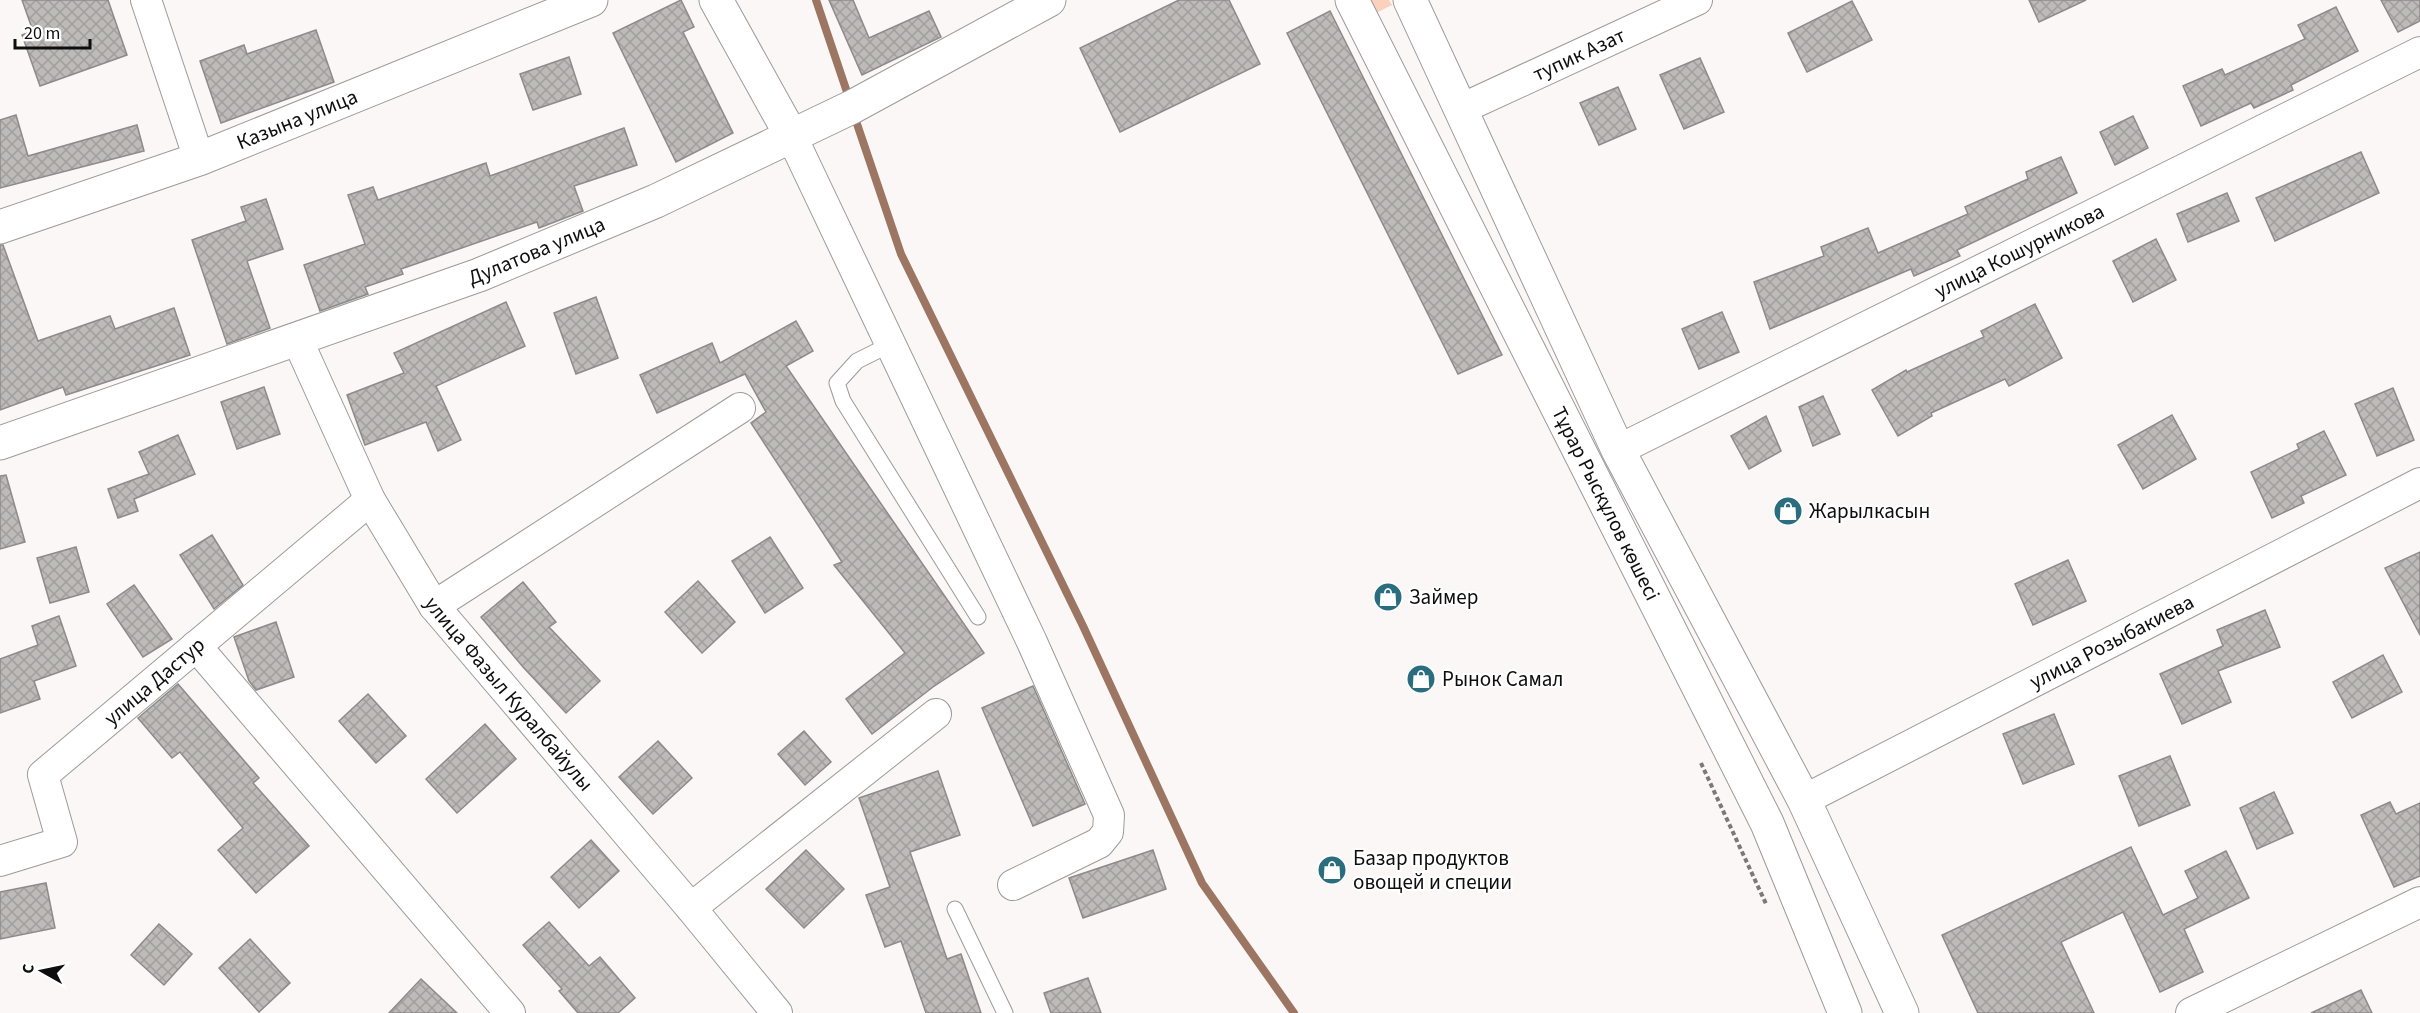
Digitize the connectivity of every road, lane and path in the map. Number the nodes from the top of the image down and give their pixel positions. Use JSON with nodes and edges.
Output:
{"nodes":[{"id":1,"x":146,"y":0,"type":"edge"},
{"id":2,"x":591,"y":0,"type":"edge"},
{"id":3,"x":716,"y":0,"type":"edge"},
{"id":4,"x":1049,"y":0,"type":"edge"},
{"id":5,"x":1352,"y":0,"type":"edge"},
{"id":6,"x":1410,"y":0,"type":"edge"},
{"id":7,"x":1697,"y":0,"type":"edge"},
{"id":8,"x":2420,"y":52,"type":"edge"},
{"id":9,"x":1461,"y":109,"type":"junction"},
{"id":10,"x":791,"y":135,"type":"junction"},
{"id":11,"x":199,"y":159,"type":"junction"},
{"id":12,"x":0,"y":227,"type":"edge"},
{"id":13,"x":297,"y":339,"type":"junction"},
{"id":14,"x":889,"y":345,"type":"junction"},
{"id":15,"x":740,"y":408,"type":"dead end"},
{"id":16,"x":0,"y":443,"type":"edge"},
{"id":17,"x":1618,"y":450,"type":"junction"},
{"id":18,"x":2420,"y":483,"type":"edge"},
{"id":19,"x":370,"y":500,"type":"junction"},
{"id":20,"x":434,"y":606,"type":"junction"},
{"id":21,"x":978,"y":617,"type":"dead end"},
{"id":22,"x":196,"y":646,"type":"junction"},
{"id":23,"x":936,"y":714,"type":"dead end"},
{"id":24,"x":1804,"y":800,"type":"junction"},
{"id":25,"x":0,"y":861,"type":"edge"},
{"id":26,"x":1013,"y":885,"type":"dead end"},
{"id":27,"x":2420,"y":902,"type":"edge"},
{"id":28,"x":691,"y":908,"type":"junction"},
{"id":29,"x":955,"y":909,"type":"dead end"},
{"id":30,"x":504,"y":1011,"type":"edge"},
{"id":31,"x":777,"y":1013,"type":"edge"},
{"id":32,"x":1005,"y":1013,"type":"edge"},
{"id":33,"x":1845,"y":1013,"type":"edge"},
{"id":34,"x":1902,"y":1013,"type":"edge"},
{"id":35,"x":2191,"y":1013,"type":"edge"}],
"edges":[{"from":1,"to":11,"type":"street"},
{"from":2,"to":11,"type":"main road","name":"Казына улица"},
{"from":3,"to":10,"type":"main road"},
{"from":4,"to":10,"type":"main road","name":"Дулатова улица"},
{"from":5,"to":33,"type":"main road","name":"Тұрар Рыскұлов көшесі"},
{"from":6,"to":9,"type":"main road","name":"Тұрар Рыскұлов көшесі"},
{"from":7,"to":9,"type":"street","name":"тупик Азат"},
{"from":8,"to":17,"type":"street","name":"улица Кошурникова"},
{"from":9,"to":17,"type":"main road","name":"Тұрар Рыскұлов көшесі"},
{"from":10,"to":13,"type":"main road","name":"Дулатова улица"},
{"from":10,"to":14,"type":"street"},
{"from":11,"to":12,"type":"main road","name":"Казына улица"},
{"from":13,"to":16,"type":"main road","name":"Дулатова улица"},
{"from":13,"to":19,"type":"street","name":"улица Фазыл Куралбайулы"},
{"from":14,"to":21,"type":"lane"},
{"from":14,"to":26,"type":"street"},
{"from":15,"to":20,"type":"street"},
{"from":17,"to":24,"type":"main road","name":"Тұрар Рыскұлов көшесі"},
{"from":18,"to":24,"type":"street","name":"улица Розыбакиева"},
{"from":19,"to":20,"type":"street","name":"улица Фазыл Куралбайулы"},
{"from":19,"to":22,"type":"street","name":"улица Дастур"},
{"from":20,"to":28,"type":"street","name":"улица Фазыл Куралбайулы"},
{"from":22,"to":25,"type":"street","name":"улица Дастур"},
{"from":22,"to":30,"type":"street"},
{"from":23,"to":28,"type":"street"},
{"from":24,"to":34,"type":"main road","name":"Тұрар Рыскұлов көшесі"},
{"from":27,"to":35,"type":"street"},
{"from":28,"to":31,"type":"street","name":"улица Фазыл Куралбайулы"},
{"from":29,"to":32,"type":"lane"}]}
